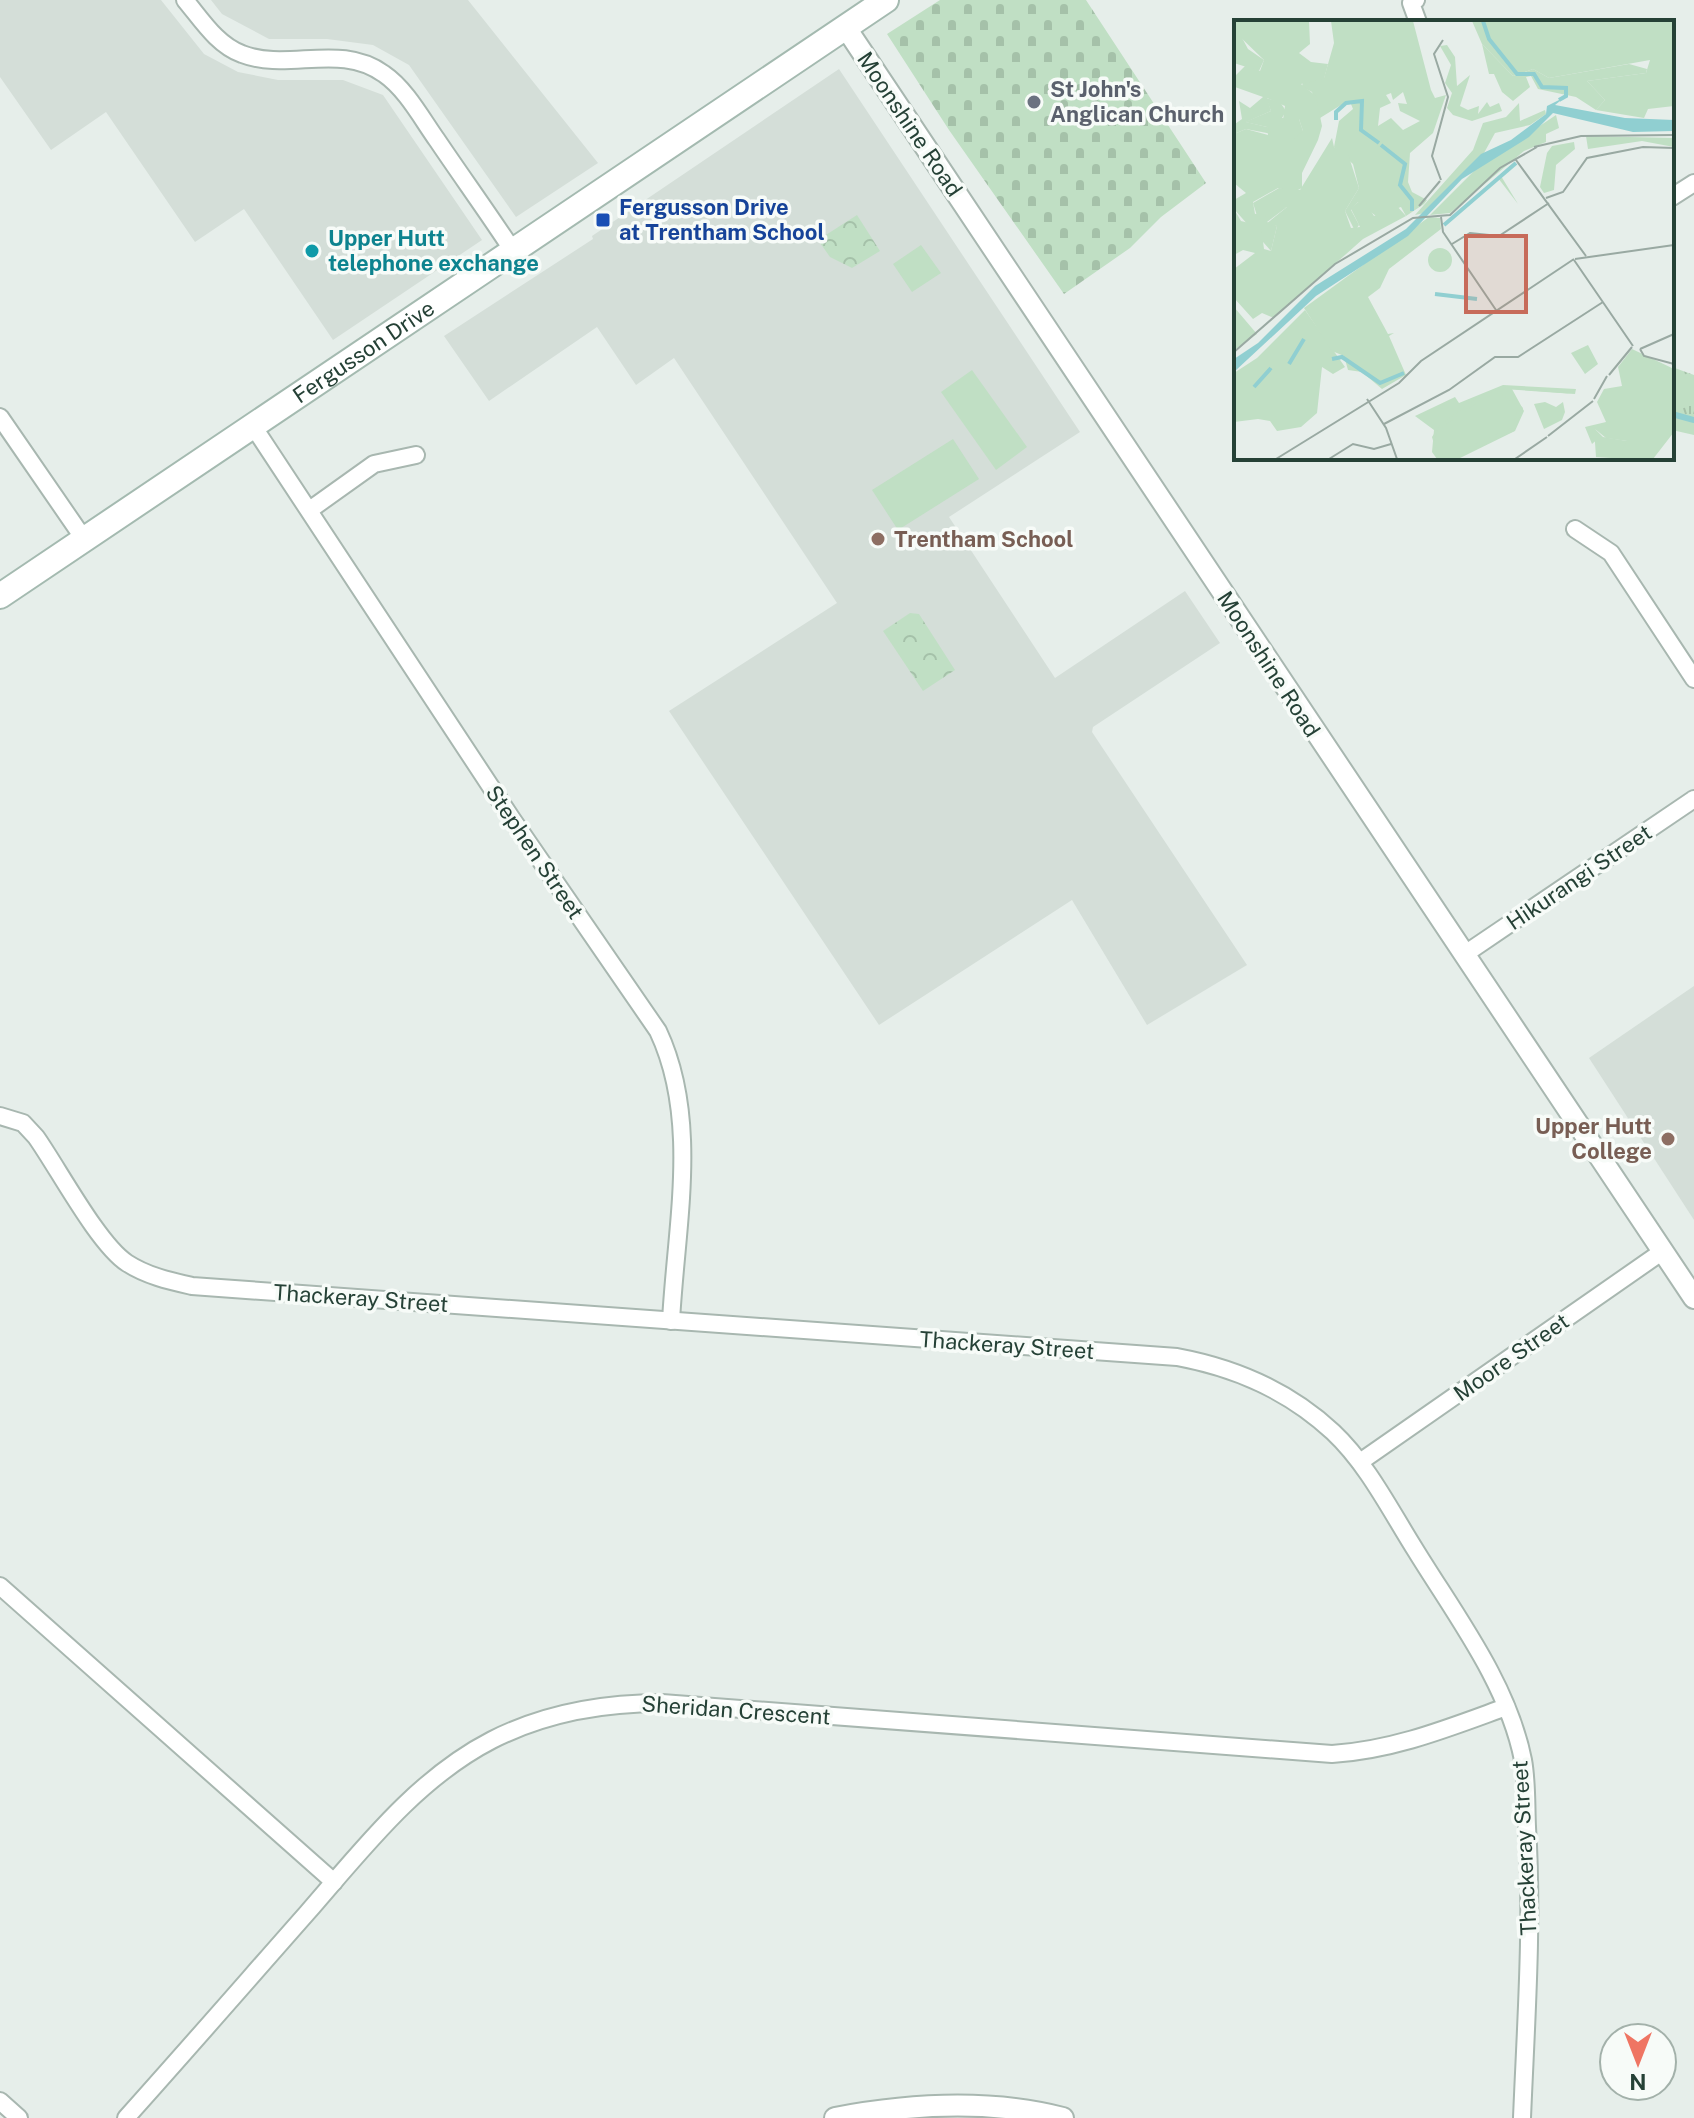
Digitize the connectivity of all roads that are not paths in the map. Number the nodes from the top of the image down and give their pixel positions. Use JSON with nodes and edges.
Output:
{"nodes":[{"id":1,"x":185,"y":0,"type":"edge"},
{"id":2,"x":886,"y":0,"type":"edge"},
{"id":3,"x":1416,"y":0,"type":"edge"},
{"id":4,"x":1417,"y":20,"type":"edge"},
{"id":5,"x":846,"y":28,"type":"junction"},
{"id":6,"x":1694,"y":183,"type":"edge"},
{"id":7,"x":1674,"y":196,"type":"edge"},
{"id":8,"x":513,"y":251,"type":"junction"},
{"id":9,"x":0,"y":417,"type":"edge"},
{"id":10,"x":253,"y":426,"type":"junction"},
{"id":11,"x":416,"y":455,"type":"dead end"},
{"id":12,"x":311,"y":509,"type":"junction"},
{"id":13,"x":1575,"y":529,"type":"dead end"},
{"id":14,"x":84,"y":539,"type":"junction"},
{"id":15,"x":0,"y":596,"type":"edge"},
{"id":16,"x":1694,"y":679,"type":"edge"},
{"id":17,"x":1694,"y":799,"type":"edge"},
{"id":18,"x":1465,"y":954,"type":"junction"},
{"id":19,"x":0,"y":1116,"type":"edge"},
{"id":20,"x":1663,"y":1251,"type":"junction"},
{"id":21,"x":1694,"y":1298,"type":"edge"},
{"id":22,"x":671,"y":1321,"type":"junction"},
{"id":23,"x":1360,"y":1462,"type":"junction"},
{"id":24,"x":0,"y":1586,"type":"edge"},
{"id":25,"x":1506,"y":1707,"type":"junction"},
{"id":26,"x":334,"y":1882,"type":"junction"},
{"id":27,"x":0,"y":2101,"type":"edge"},
{"id":28,"x":19,"y":2118,"type":"edge"},
{"id":29,"x":126,"y":2118,"type":"edge"},
{"id":30,"x":835,"y":2118,"type":"edge"},
{"id":31,"x":1063,"y":2118,"type":"edge"},
{"id":32,"x":1522,"y":2118,"type":"edge"}],
"edges":[{"from":1,"to":8,"type":"street"},
{"from":2,"to":5,"type":"main road","name":"Fergusson Drive"},
{"from":3,"to":4,"type":"street"},
{"from":5,"to":8,"type":"main road","name":"Fergusson Drive"},
{"from":5,"to":18,"type":"street","name":"Moonshine Road"},
{"from":6,"to":7,"type":"street"},
{"from":8,"to":10,"type":"main road","name":"Fergusson Drive"},
{"from":9,"to":14,"type":"street"},
{"from":10,"to":12,"type":"street","name":"Stephen Street"},
{"from":10,"to":14,"type":"main road","name":"Fergusson Drive"},
{"from":11,"to":12,"type":"street"},
{"from":12,"to":22,"type":"street","name":"Stephen Street"},
{"from":13,"to":16,"type":"street"},
{"from":14,"to":15,"type":"main road","name":"Fergusson Drive"},
{"from":17,"to":18,"type":"street","name":"Hikurangi Street"},
{"from":18,"to":20,"type":"street","name":"Moonshine Road"},
{"from":19,"to":22,"type":"street","name":"Thackeray Street"},
{"from":20,"to":21,"type":"street","name":"Moonshine Road"},
{"from":20,"to":23,"type":"street","name":"Moore Street"},
{"from":22,"to":23,"type":"street","name":"Thackeray Street"},
{"from":23,"to":25,"type":"street","name":"Thackeray Street"},
{"from":24,"to":26,"type":"street"},
{"from":25,"to":26,"type":"street","name":"Sheridan Crescent"},
{"from":25,"to":32,"type":"street","name":"Thackeray Street"},
{"from":26,"to":29,"type":"street","name":"Sheridan Crescent"},
{"from":27,"to":28,"type":"street"},
{"from":30,"to":31,"type":"street"}]}
